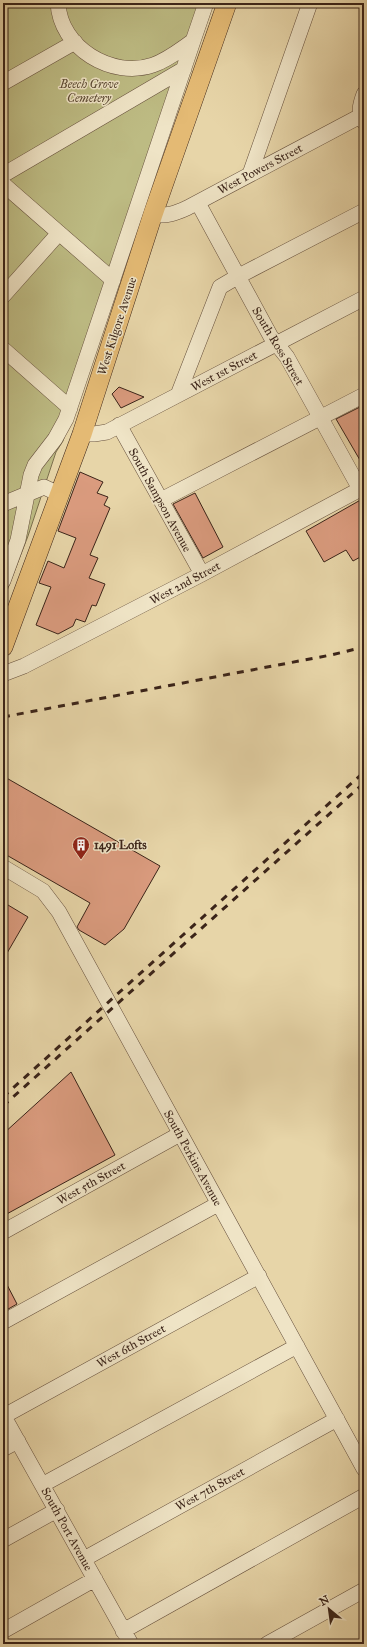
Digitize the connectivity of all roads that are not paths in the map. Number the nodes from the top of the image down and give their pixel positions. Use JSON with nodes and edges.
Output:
{"nodes":[{"id":1,"x":58,"y":3,"type":"edge"},
{"id":2,"x":206,"y":3,"type":"edge"},
{"id":3,"x":227,"y":3,"type":"edge"},
{"id":4,"x":310,"y":3,"type":"edge"},
{"id":5,"x":193,"y":41,"type":"junction"},
{"id":6,"x":75,"y":42,"type":"junction"},
{"id":7,"x":184,"y":69,"type":"junction"},
{"id":8,"x":3,"y":84,"type":"edge"},
{"id":9,"x":364,"y":94,"type":"edge"},
{"id":10,"x":363,"y":118,"type":"edge"},
{"id":11,"x":3,"y":174,"type":"edge"},
{"id":12,"x":250,"y":174,"type":"junction"},
{"id":13,"x":3,"y":184,"type":"edge"},
{"id":14,"x":198,"y":202,"type":"junction"},
{"id":15,"x":364,"y":211,"type":"edge"},
{"id":16,"x":153,"y":214,"type":"junction"},
{"id":17,"x":59,"y":233,"type":"junction"},
{"id":18,"x":237,"y":277,"type":"junction"},
{"id":19,"x":113,"y":280,"type":"junction"},
{"id":20,"x":3,"y":296,"type":"edge"},
{"id":21,"x":364,"y":298,"type":"edge"},
{"id":22,"x":276,"y":344,"type":"junction"},
{"id":23,"x":3,"y":349,"type":"edge"},
{"id":24,"x":178,"y":395,"type":"junction"},
{"id":25,"x":364,"y":395,"type":"edge"},
{"id":26,"x":70,"y":408,"type":"junction"},
{"id":27,"x":320,"y":418,"type":"junction"},
{"id":28,"x":119,"y":425,"type":"junction"},
{"id":29,"x":82,"y":434,"type":"junction"},
{"id":30,"x":362,"y":488,"type":"edge"},
{"id":31,"x":59,"y":494,"type":"junction"},
{"id":32,"x":28,"y":495,"type":"junction"},
{"id":33,"x":161,"y":500,"type":"junction"},
{"id":34,"x":3,"y":504,"type":"edge"},
{"id":35,"x":202,"y":574,"type":"junction"},
{"id":36,"x":3,"y":581,"type":"edge"},
{"id":37,"x":3,"y":646,"type":"edge"},
{"id":38,"x":3,"y":674,"type":"edge"},
{"id":39,"x":3,"y":867,"type":"edge"},
{"id":40,"x":180,"y":1134,"type":"junction"},
{"id":41,"x":218,"y":1204,"type":"junction"},
{"id":42,"x":3,"y":1232,"type":"edge"},
{"id":43,"x":259,"y":1276,"type":"junction"},
{"id":44,"x":3,"y":1322,"type":"edge"},
{"id":45,"x":297,"y":1346,"type":"junction"},
{"id":46,"x":4,"y":1416,"type":"edge"},
{"id":47,"x":337,"y":1419,"type":"junction"},
{"id":48,"x":18,"y":1441,"type":"junction"},
{"id":49,"x":3,"y":1449,"type":"edge"},
{"id":50,"x":364,"y":1468,"type":"edge"},
{"id":51,"x":42,"y":1485,"type":"junction"},
{"id":52,"x":364,"y":1496,"type":"edge"},
{"id":53,"x":57,"y":1510,"type":"junction"},
{"id":54,"x":3,"y":1540,"type":"edge"},
{"id":55,"x":84,"y":1558,"type":"junction"},
{"id":56,"x":95,"y":1579,"type":"junction"},
{"id":57,"x":364,"y":1590,"type":"edge"},
{"id":58,"x":3,"y":1631,"type":"edge"},
{"id":59,"x":123,"y":1631,"type":"junction"},
{"id":60,"x":131,"y":1644,"type":"edge"},
{"id":61,"x":267,"y":1644,"type":"edge"}],
"edges":[{"from":1,"to":6,"type":"street"},
{"from":2,"to":5,"type":"street"},
{"from":3,"to":16,"type":"main road","name":"West Kilgore Avenue"},
{"from":4,"to":12,"type":"street"},
{"from":5,"to":6,"type":"street"},
{"from":5,"to":7,"type":"street"},
{"from":6,"to":8,"type":"street"},
{"from":7,"to":11,"type":"street"},
{"from":7,"to":19,"type":"street"},
{"from":9,"to":10,"type":"street"},
{"from":10,"to":12,"type":"street","name":"West Powers Street"},
{"from":12,"to":14,"type":"street","name":"West Powers Street"},
{"from":13,"to":17,"type":"street"},
{"from":14,"to":16,"type":"street","name":"West Powers Street"},
{"from":14,"to":18,"type":"street","name":"South Ross Street"},
{"from":15,"to":18,"type":"street"},
{"from":16,"to":29,"type":"main road","name":"West Kilgore Avenue"},
{"from":17,"to":19,"type":"street"},
{"from":17,"to":20,"type":"street"},
{"from":18,"to":22,"type":"street","name":"South Ross Street"},
{"from":18,"to":24,"type":"street"},
{"from":19,"to":26,"type":"street"},
{"from":21,"to":22,"type":"street","name":"West 1st Street"},
{"from":22,"to":24,"type":"street","name":"West 1st Street"},
{"from":22,"to":27,"type":"street","name":"South Ross Street"},
{"from":23,"to":26,"type":"street"},
{"from":24,"to":28,"type":"street","name":"West 1st Street"},
{"from":25,"to":27,"type":"street"},
{"from":26,"to":32,"type":"street"},
{"from":27,"to":30,"type":"street","name":"South Ross Street"},
{"from":27,"to":33,"type":"street"},
{"from":28,"to":29,"type":"street","name":"West 1st Street"},
{"from":28,"to":33,"type":"street","name":"South Sampson Avenue"},
{"from":29,"to":31,"type":"main road","name":"West Kilgore Avenue"},
{"from":30,"to":35,"type":"street","name":"West 2nd Street"},
{"from":31,"to":32,"type":"street"},
{"from":31,"to":37,"type":"main road","name":"West Kilgore Avenue"},
{"from":32,"to":34,"type":"street"},
{"from":32,"to":36,"type":"street"},
{"from":33,"to":35,"type":"street","name":"South Sampson Avenue"},
{"from":35,"to":38,"type":"street","name":"West 2nd Street"},
{"from":39,"to":40,"type":"street","name":"South Perkins Avenue"},
{"from":40,"to":41,"type":"street","name":"South Perkins Avenue"},
{"from":40,"to":42,"type":"street","name":"West 5th Street"},
{"from":41,"to":43,"type":"street","name":"South Perkins Avenue"},
{"from":41,"to":44,"type":"street"},
{"from":43,"to":45,"type":"street","name":"South Perkins Avenue"},
{"from":43,"to":46,"type":"street","name":"West 6th Street"},
{"from":45,"to":47,"type":"street","name":"South Perkins Avenue"},
{"from":45,"to":51,"type":"street"},
{"from":46,"to":48,"type":"street","name":"South Port Avenue"},
{"from":47,"to":50,"type":"street","name":"South Perkins Avenue"},
{"from":47,"to":55,"type":"street","name":"West 7th Street"},
{"from":48,"to":49,"type":"street"},
{"from":48,"to":51,"type":"street","name":"South Port Avenue"},
{"from":51,"to":53,"type":"street","name":"South Port Avenue"},
{"from":52,"to":59,"type":"street"},
{"from":53,"to":54,"type":"street"},
{"from":53,"to":55,"type":"street","name":"South Port Avenue"},
{"from":55,"to":56,"type":"street","name":"South Port Avenue"},
{"from":56,"to":58,"type":"street"},
{"from":56,"to":59,"type":"street","name":"South Port Avenue"},
{"from":57,"to":61,"type":"street"},
{"from":59,"to":60,"type":"street","name":"South Port Avenue"}]}
